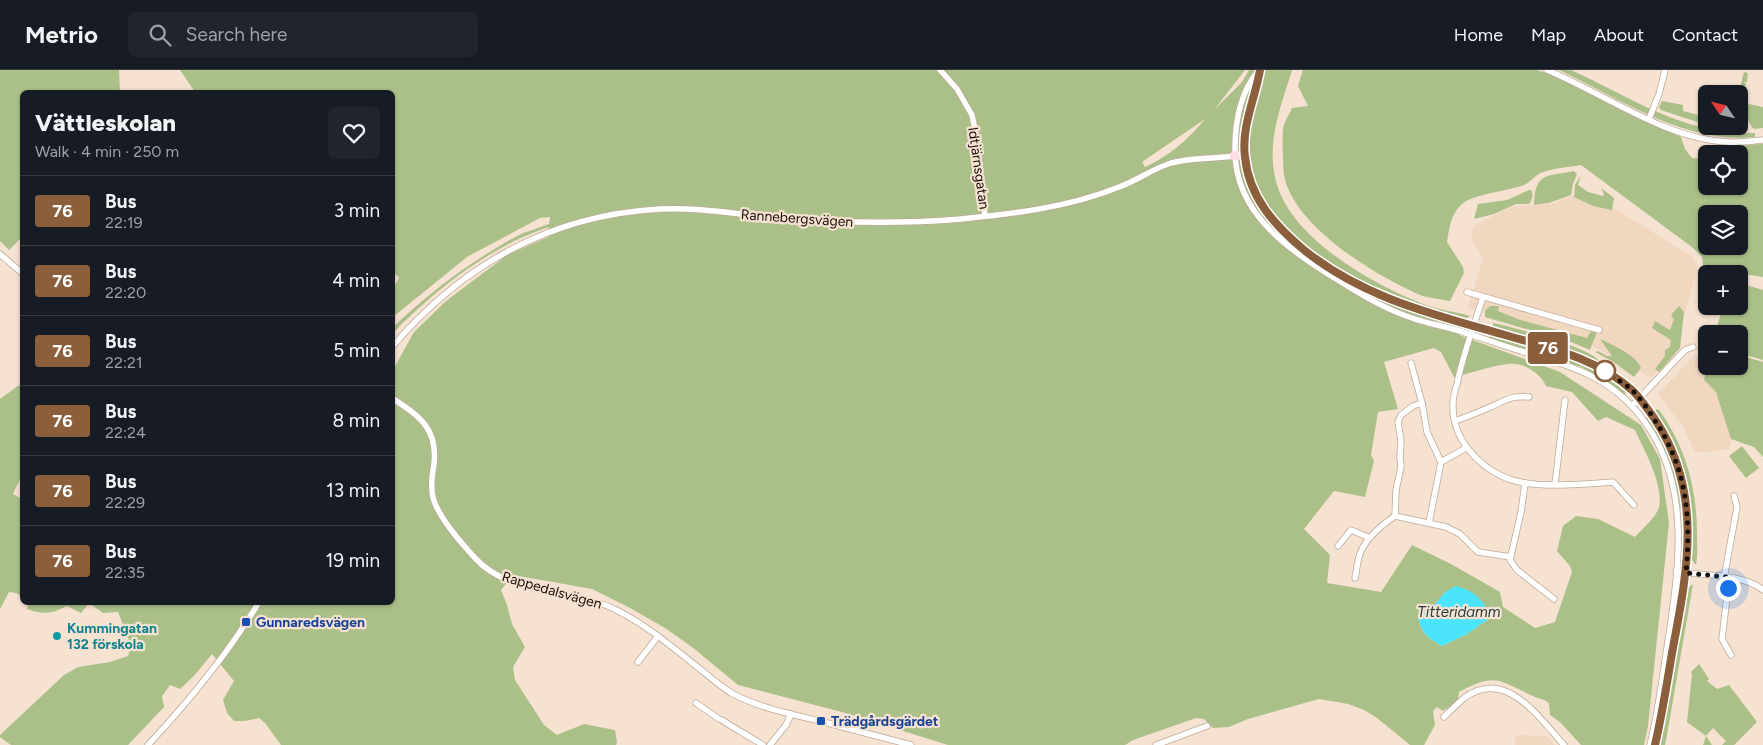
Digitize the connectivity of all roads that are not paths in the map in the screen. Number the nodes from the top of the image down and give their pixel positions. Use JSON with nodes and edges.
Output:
{"nodes":[{"id":1,"x":940,"y":70,"type":"edge"},
{"id":2,"x":1259,"y":70,"type":"edge"},
{"id":3,"x":1547,"y":70,"type":"edge"},
{"id":4,"x":1666,"y":70,"type":"edge"},
{"id":5,"x":1650,"y":119,"type":"junction"},
{"id":6,"x":1763,"y":140,"type":"edge"},
{"id":7,"x":1244,"y":154,"type":"junction"},
{"id":8,"x":1234,"y":156,"type":"junction"},
{"id":9,"x":985,"y":216,"type":"junction"},
{"id":10,"x":0,"y":254,"type":"edge"},
{"id":11,"x":20,"y":271,"type":"edge"},
{"id":12,"x":1466,"y":292,"type":"dead end"},
{"id":13,"x":1483,"y":297,"type":"junction"},
{"id":14,"x":1474,"y":327,"type":"junction"},
{"id":15,"x":1599,"y":330,"type":"dead end"},
{"id":16,"x":1471,"y":335,"type":"junction"},
{"id":17,"x":395,"y":344,"type":"edge"},
{"id":18,"x":1693,"y":347,"type":"dead end"},
{"id":19,"x":1411,"y":364,"type":"dead end"},
{"id":20,"x":1529,"y":396,"type":"dead end"},
{"id":21,"x":1640,"y":398,"type":"junction"},
{"id":22,"x":395,"y":400,"type":"edge"},
{"id":23,"x":1565,"y":400,"type":"dead end"},
{"id":24,"x":1422,"y":403,"type":"junction"},
{"id":25,"x":1632,"y":406,"type":"junction"},
{"id":26,"x":1455,"y":421,"type":"junction"},
{"id":27,"x":1466,"y":448,"type":"junction"},
{"id":28,"x":1441,"y":462,"type":"junction"},
{"id":29,"x":1525,"y":483,"type":"junction"},
{"id":30,"x":1554,"y":484,"type":"junction"},
{"id":31,"x":1734,"y":496,"type":"dead end"},
{"id":32,"x":1634,"y":505,"type":"dead end"},
{"id":33,"x":1394,"y":516,"type":"junction"},
{"id":34,"x":1429,"y":522,"type":"junction"},
{"id":35,"x":1370,"y":538,"type":"junction"},
{"id":36,"x":1338,"y":546,"type":"dead end"},
{"id":37,"x":1511,"y":557,"type":"junction"},
{"id":38,"x":1676,"y":572,"type":"junction"},
{"id":39,"x":1686,"y":573,"type":"junction"},
{"id":40,"x":1725,"y":577,"type":"junction"},
{"id":41,"x":1355,"y":578,"type":"dead end"},
{"id":42,"x":1763,"y":590,"type":"edge"},
{"id":43,"x":1554,"y":599,"type":"dead end"},
{"id":44,"x":257,"y":605,"type":"edge"},
{"id":45,"x":658,"y":636,"type":"junction"},
{"id":46,"x":1731,"y":655,"type":"dead end"},
{"id":47,"x":638,"y":662,"type":"dead end"},
{"id":48,"x":696,"y":703,"type":"dead end"},
{"id":49,"x":791,"y":714,"type":"junction"},
{"id":50,"x":1444,"y":717,"type":"dead end"},
{"id":51,"x":1207,"y":726,"type":"dead end"},
{"id":52,"x":148,"y":745,"type":"edge"},
{"id":53,"x":763,"y":745,"type":"edge"},
{"id":54,"x":770,"y":745,"type":"edge"},
{"id":55,"x":911,"y":745,"type":"edge"},
{"id":56,"x":1156,"y":745,"type":"edge"},
{"id":57,"x":1564,"y":745,"type":"edge"},
{"id":58,"x":1650,"y":745,"type":"edge"},
{"id":59,"x":1655,"y":745,"type":"edge"}],
"edges":[{"from":1,"to":9,"type":"street","name":"Idtjärnsgatan"},
{"from":2,"to":7,"type":"street"},
{"from":2,"to":8,"type":"street"},
{"from":3,"to":5,"type":"street"},
{"from":4,"to":5,"type":"street"},
{"from":5,"to":6,"type":"street"},
{"from":7,"to":8,"type":"street","name":"Rannebergsvägen"},
{"from":7,"to":14,"type":"street"},
{"from":8,"to":9,"type":"street","name":"Rannebergsvägen"},
{"from":8,"to":16,"type":"street"},
{"from":9,"to":17,"type":"street","name":"Rannebergsvägen"},
{"from":10,"to":11,"type":"street"},
{"from":12,"to":13,"type":"street"},
{"from":13,"to":14,"type":"street"},
{"from":13,"to":15,"type":"street"},
{"from":14,"to":16,"type":"street"},
{"from":14,"to":21,"type":"street"},
{"from":16,"to":25,"type":"street"},
{"from":16,"to":26,"type":"street"},
{"from":18,"to":21,"type":"street"},
{"from":19,"to":24,"type":"street"},
{"from":20,"to":26,"type":"street"},
{"from":21,"to":25,"type":"street"},
{"from":21,"to":39,"type":"street"},
{"from":22,"to":45,"type":"street","name":"Rappedalsvägen"},
{"from":23,"to":30,"type":"street"},
{"from":24,"to":28,"type":"street"},
{"from":24,"to":33,"type":"street"},
{"from":25,"to":38,"type":"street"},
{"from":26,"to":27,"type":"street"},
{"from":27,"to":28,"type":"street"},
{"from":27,"to":29,"type":"street"},
{"from":28,"to":34,"type":"street"},
{"from":29,"to":30,"type":"street"},
{"from":29,"to":37,"type":"street"},
{"from":30,"to":32,"type":"street"},
{"from":31,"to":40,"type":"street"},
{"from":33,"to":34,"type":"street"},
{"from":33,"to":35,"type":"street"},
{"from":34,"to":37,"type":"street"},
{"from":35,"to":36,"type":"street"},
{"from":35,"to":41,"type":"street"},
{"from":37,"to":43,"type":"street"},
{"from":38,"to":39,"type":"street"},
{"from":38,"to":58,"type":"street"},
{"from":39,"to":40,"type":"street"},
{"from":39,"to":59,"type":"street"},
{"from":40,"to":42,"type":"street"},
{"from":40,"to":46,"type":"street"},
{"from":44,"to":52,"type":"street"},
{"from":45,"to":47,"type":"street"},
{"from":45,"to":49,"type":"street","name":"Rappedalsvägen"},
{"from":48,"to":53,"type":"street"},
{"from":49,"to":54,"type":"street"},
{"from":49,"to":55,"type":"street","name":"Rappedalsvägen"},
{"from":50,"to":57,"type":"street"},
{"from":51,"to":56,"type":"street"}]}
